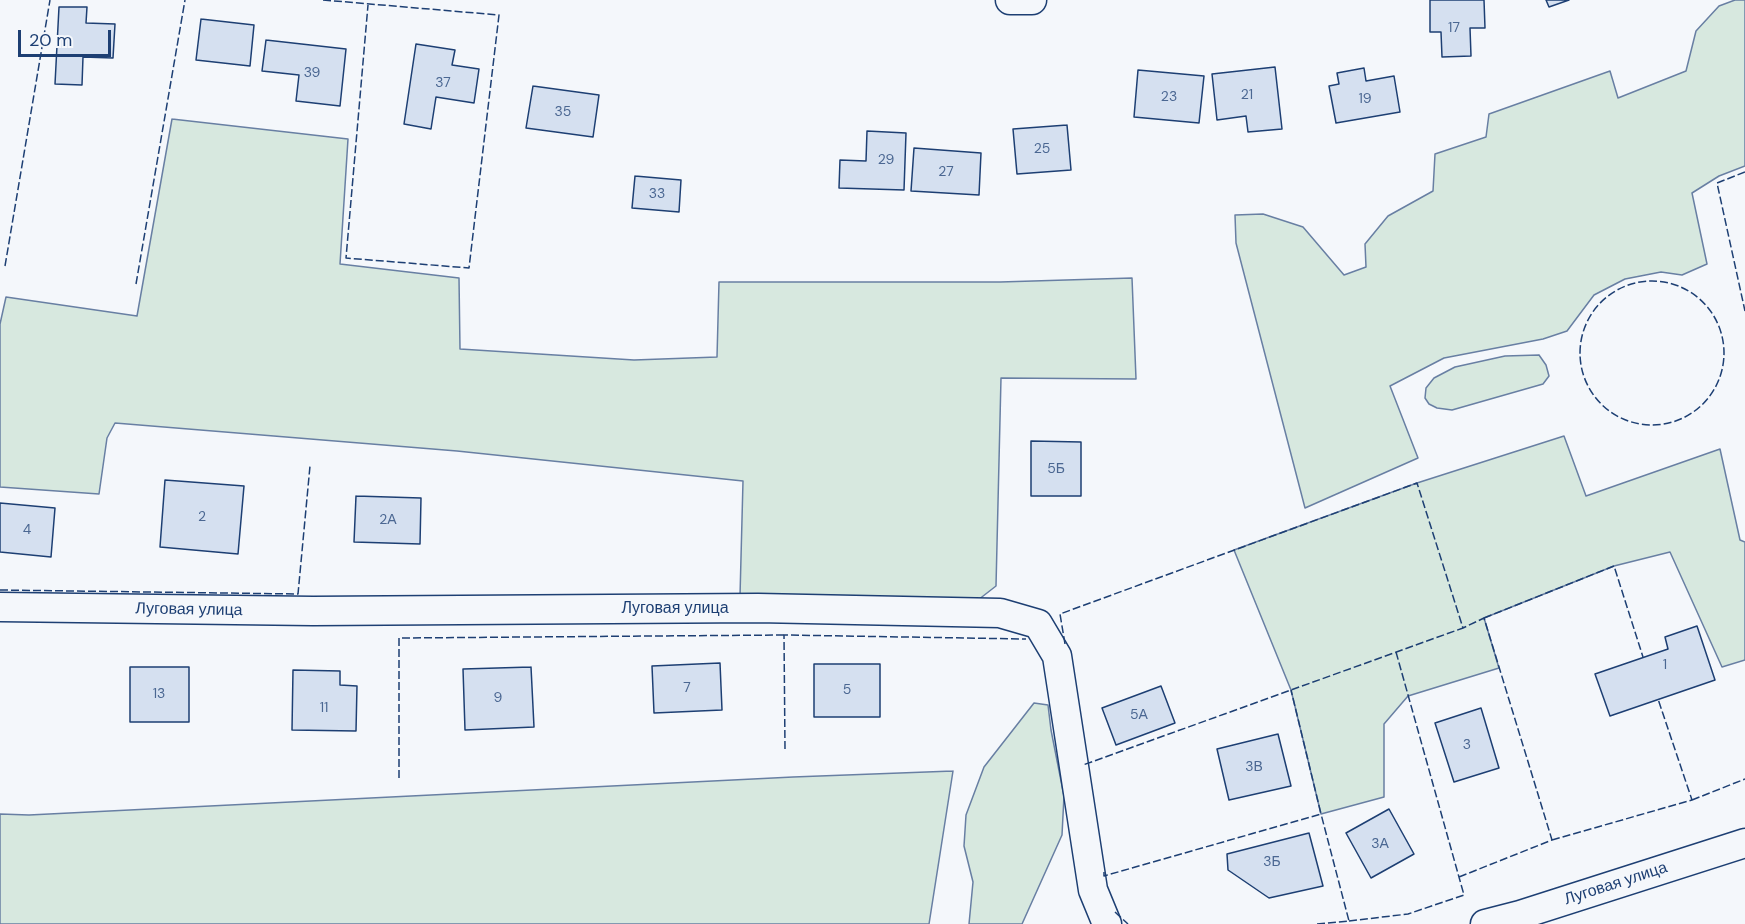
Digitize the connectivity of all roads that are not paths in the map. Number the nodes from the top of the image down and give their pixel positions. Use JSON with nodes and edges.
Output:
{"nodes":[{"id":1,"x":1010,"y":0,"type":"edge"},
{"id":2,"x":1032,"y":0,"type":"edge"},
{"id":3,"x":0,"y":607,"type":"edge"},
{"id":4,"x":1745,"y":843,"type":"edge"},
{"id":5,"x":1107,"y":924,"type":"edge"},
{"id":6,"x":1485,"y":924,"type":"edge"}],
"edges":[{"from":1,"to":2,"type":"street"},
{"from":3,"to":5,"type":"street","name":"Луговая улица"},
{"from":4,"to":6,"type":"street","name":"Луговая улица"}]}
